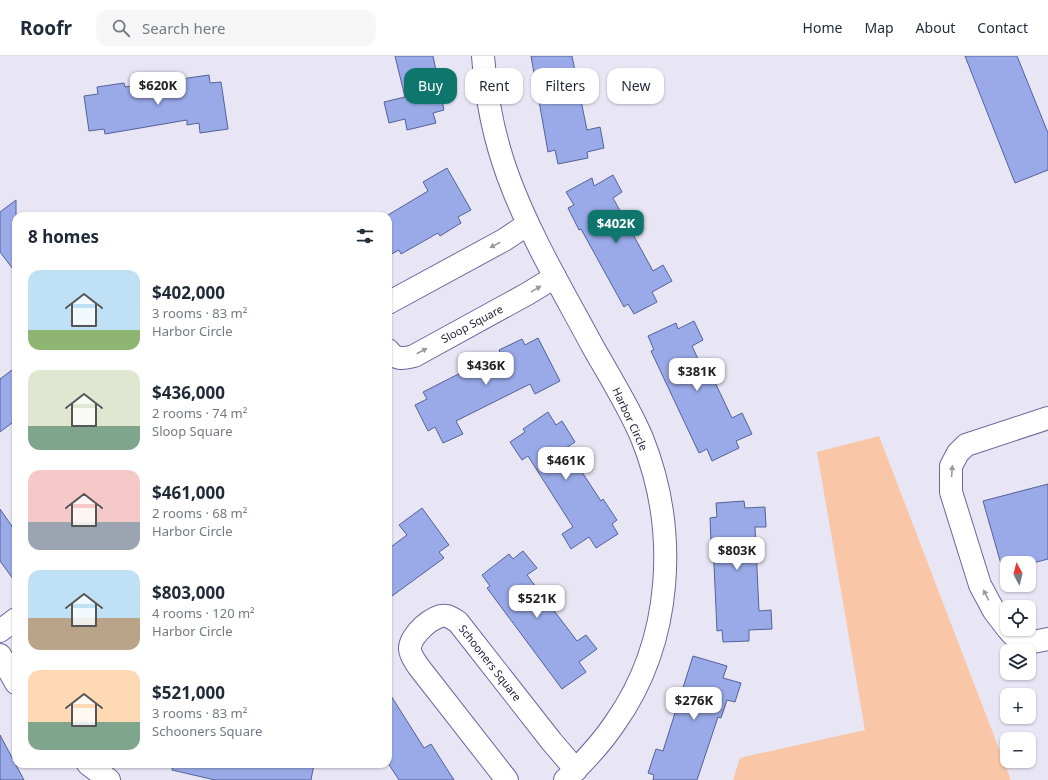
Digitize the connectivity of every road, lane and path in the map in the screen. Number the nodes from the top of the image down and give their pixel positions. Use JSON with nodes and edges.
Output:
{"nodes":[{"id":1,"x":483,"y":56,"type":"edge"},
{"id":2,"x":528,"y":224,"type":"junction"},
{"id":3,"x":555,"y":277,"type":"junction"},
{"id":4,"x":392,"y":301,"type":"edge"},
{"id":5,"x":392,"y":355,"type":"edge"},
{"id":6,"x":1048,"y":418,"type":"edge"},
{"id":7,"x":1000,"y":618,"type":"edge"},
{"id":8,"x":12,"y":622,"type":"edge"},
{"id":9,"x":0,"y":631,"type":"edge"},
{"id":10,"x":1016,"y":636,"type":"edge"},
{"id":11,"x":1048,"y":638,"type":"edge"},
{"id":12,"x":0,"y":655,"type":"edge"},
{"id":13,"x":12,"y":677,"type":"edge"},
{"id":14,"x":12,"y":686,"type":"edge"},
{"id":15,"x":0,"y":693,"type":"edge"},
{"id":16,"x":93,"y":768,"type":"edge"},
{"id":17,"x":571,"y":775,"type":"edge"},
{"id":18,"x":109,"y":780,"type":"edge"},
{"id":19,"x":507,"y":780,"type":"edge"}],
"edges":[{"from":1,"to":2,"type":"street","name":"Harbor Circle"},
{"from":2,"to":3,"type":"street","name":"Harbor Circle"},
{"from":2,"to":4,"type":"street","one_way":true},
{"from":5,"to":3,"type":"street","name":"Sloop Square","one_way":true},
{"from":3,"to":17,"type":"street","name":"Harbor Circle"},
{"from":7,"to":6,"type":"street","one_way":true},
{"from":8,"to":9,"type":"street"},
{"from":10,"to":11,"type":"street"},
{"from":12,"to":13,"type":"street"},
{"from":14,"to":15,"type":"street"},
{"from":16,"to":18,"type":"street"},
{"from":17,"to":19,"type":"street","name":"Schooners Square"}]}
